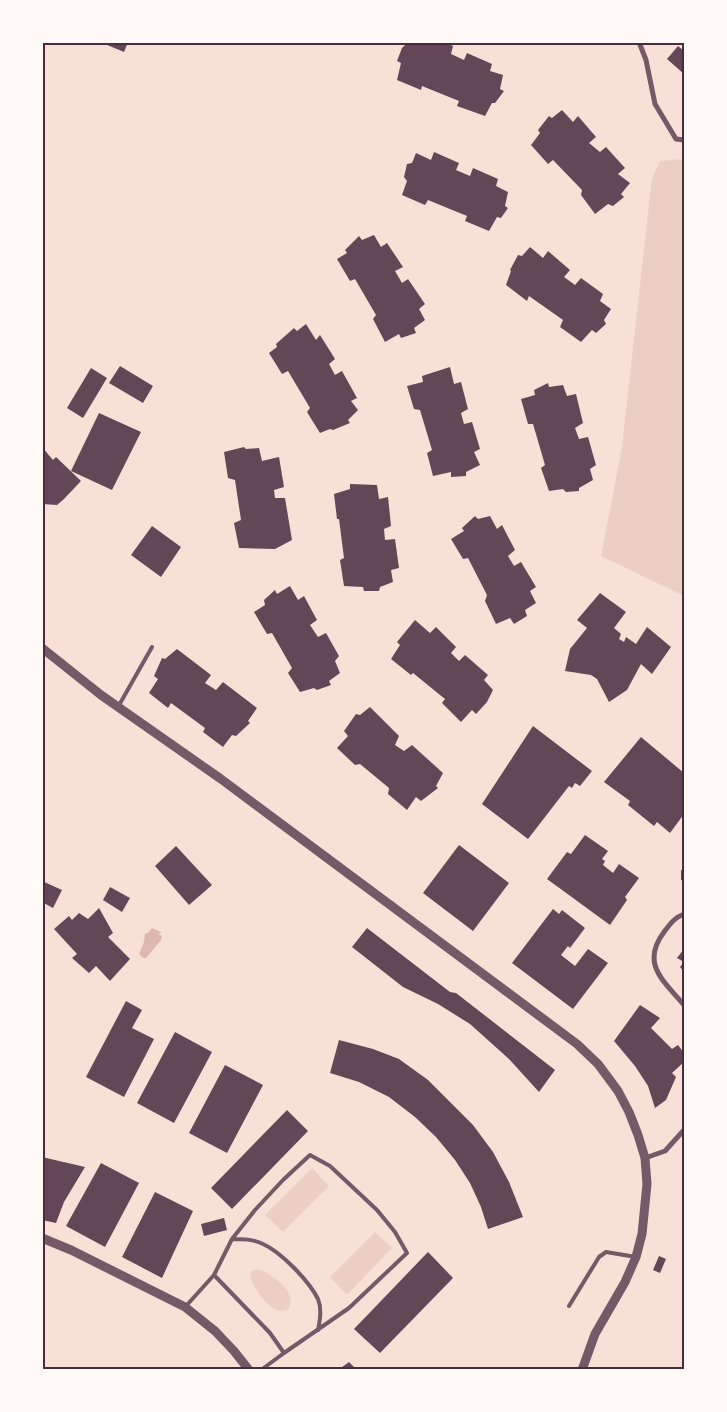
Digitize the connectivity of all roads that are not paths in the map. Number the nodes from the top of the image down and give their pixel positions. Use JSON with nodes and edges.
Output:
{"nodes":[{"id":1,"x":639,"y":42,"type":"edge"},
{"id":2,"x":684,"y":140,"type":"edge"},
{"id":3,"x":152,"y":647,"type":"dead end"},
{"id":4,"x":42,"y":648,"type":"edge"},
{"id":5,"x":118,"y":707,"type":"junction"},
{"id":6,"x":684,"y":914,"type":"edge"},
{"id":7,"x":684,"y":1005,"type":"edge"},
{"id":8,"x":684,"y":1130,"type":"edge"},
{"id":9,"x":645,"y":1158,"type":"junction"},
{"id":10,"x":42,"y":1238,"type":"edge"},
{"id":11,"x":232,"y":1239,"type":"junction"},
{"id":12,"x":636,"y":1257,"type":"junction"},
{"id":13,"x":214,"y":1275,"type":"junction"},
{"id":14,"x":569,"y":1306,"type":"dead end"},
{"id":15,"x":185,"y":1307,"type":"junction"},
{"id":16,"x":318,"y":1330,"type":"junction"},
{"id":17,"x":284,"y":1353,"type":"junction"},
{"id":18,"x":248,"y":1370,"type":"edge"},
{"id":19,"x":261,"y":1370,"type":"edge"},
{"id":20,"x":582,"y":1370,"type":"edge"}],
"edges":[{"from":1,"to":2,"type":"street"},
{"from":3,"to":5,"type":"lane"},
{"from":4,"to":5,"type":"street"},
{"from":5,"to":9,"type":"street"},
{"from":6,"to":7,"type":"street"},
{"from":8,"to":9,"type":"street"},
{"from":9,"to":12,"type":"street"},
{"from":10,"to":15,"type":"street"},
{"from":11,"to":13,"type":"lane"},
{"from":11,"to":16,"type":"lane"},
{"from":11,"to":16,"type":"lane"},
{"from":12,"to":14,"type":"lane"},
{"from":12,"to":20,"type":"street"},
{"from":13,"to":15,"type":"lane"},
{"from":13,"to":17,"type":"lane"},
{"from":15,"to":18,"type":"street"},
{"from":16,"to":17,"type":"lane"},
{"from":17,"to":19,"type":"lane"}]}
